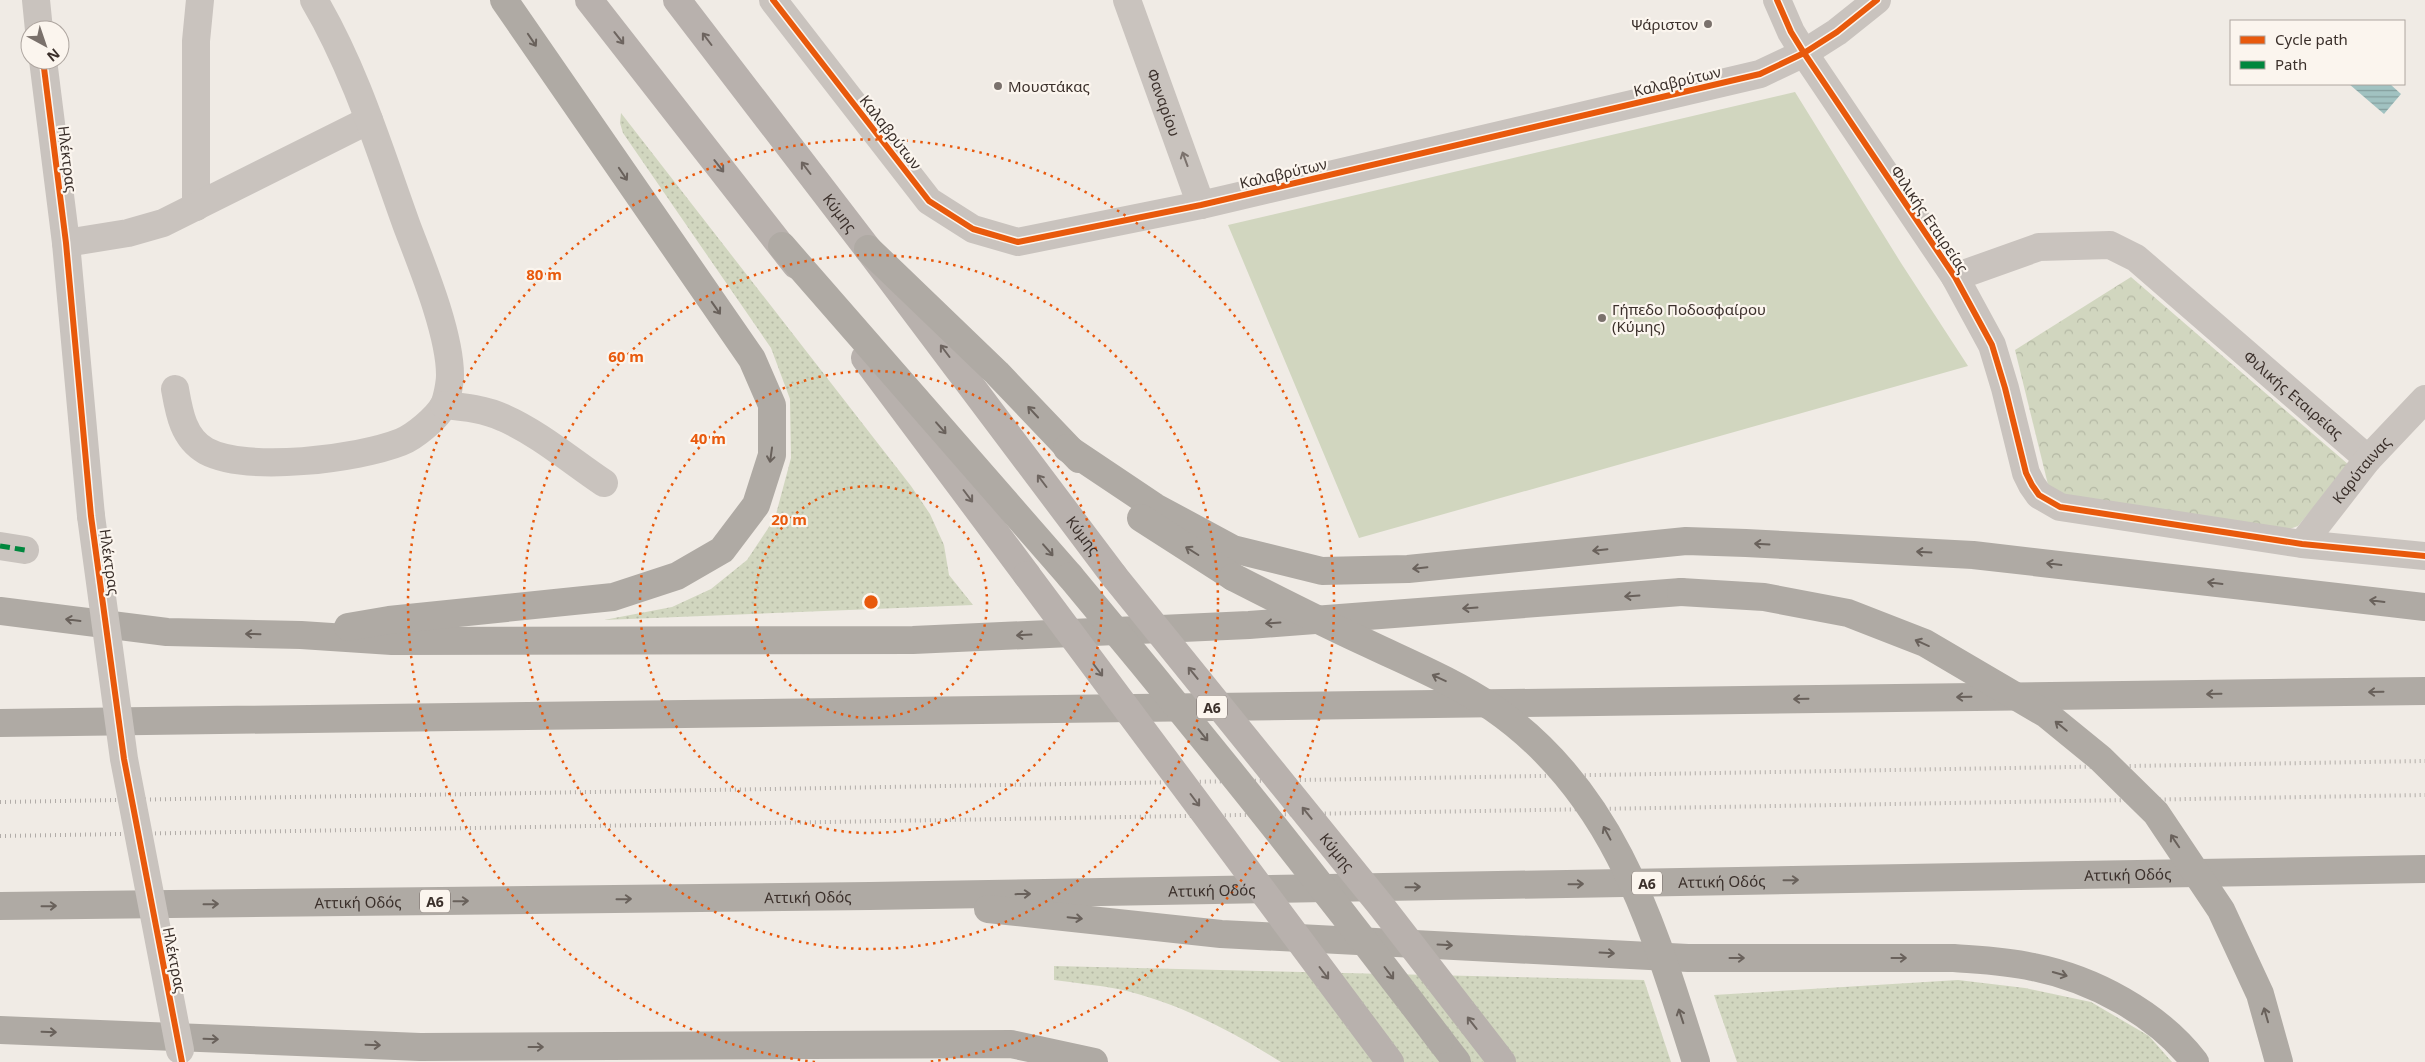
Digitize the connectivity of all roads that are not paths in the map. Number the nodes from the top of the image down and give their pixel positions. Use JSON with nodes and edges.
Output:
{"nodes":[{"id":1,"x":36,"y":0,"type":"edge"},
{"id":2,"x":200,"y":0,"type":"edge"},
{"id":3,"x":314,"y":0,"type":"edge"},
{"id":4,"x":504,"y":0,"type":"edge"},
{"id":5,"x":589,"y":0,"type":"edge"},
{"id":6,"x":677,"y":0,"type":"edge"},
{"id":7,"x":773,"y":0,"type":"edge"},
{"id":8,"x":1127,"y":0,"type":"edge"},
{"id":9,"x":1777,"y":0,"type":"edge"},
{"id":10,"x":1877,"y":0,"type":"edge"},
{"id":11,"x":38,"y":20,"type":"edge"},
{"id":12,"x":1804,"y":53,"type":"junction"},
{"id":13,"x":44,"y":70,"type":"edge"},
{"id":14,"x":369,"y":120,"type":"junction"},
{"id":15,"x":1202,"y":205,"type":"junction"},
{"id":16,"x":196,"y":207,"type":"junction"},
{"id":17,"x":66,"y":243,"type":"junction"},
{"id":18,"x":782,"y":246,"type":"junction"},
{"id":19,"x":868,"y":248,"type":"junction"},
{"id":20,"x":1954,"y":276,"type":"junction"},
{"id":21,"x":175,"y":389,"type":"dead end"},
{"id":22,"x":2425,"y":399,"type":"edge"},
{"id":23,"x":444,"y":405,"type":"junction"},
{"id":24,"x":1067,"y":448,"type":"junction"},
{"id":25,"x":2368,"y":458,"type":"junction"},
{"id":26,"x":604,"y":483,"type":"dead end"},
{"id":27,"x":2302,"y":544,"type":"junction"},
{"id":28,"x":2425,"y":556,"type":"edge"},
{"id":29,"x":2425,"y":607,"type":"edge"},
{"id":30,"x":0,"y":611,"type":"edge"},
{"id":31,"x":301,"y":635,"type":"junction"},
{"id":32,"x":2425,"y":691,"type":"edge"},
{"id":33,"x":0,"y":723,"type":"edge"},
{"id":34,"x":2425,"y":869,"type":"edge"},
{"id":35,"x":870,"y":896,"type":"junction"},
{"id":36,"x":0,"y":906,"type":"edge"},
{"id":37,"x":0,"y":1030,"type":"edge"},
{"id":38,"x":181,"y":1056,"type":"edge"},
{"id":39,"x":1094,"y":1062,"type":"edge"},
{"id":40,"x":1390,"y":1062,"type":"edge"},
{"id":41,"x":1457,"y":1062,"type":"edge"},
{"id":42,"x":1502,"y":1062,"type":"edge"},
{"id":43,"x":1696,"y":1062,"type":"edge"},
{"id":44,"x":2194,"y":1062,"type":"edge"},
{"id":45,"x":2279,"y":1062,"type":"edge"}],
"edges":[{"from":1,"to":11,"type":"street"},
{"from":2,"to":16,"type":"street"},
{"from":3,"to":14,"type":"street"},
{"from":4,"to":31,"type":"highway","one_way":true},
{"from":5,"to":18,"type":"main road","one_way":true},
{"from":19,"to":6,"type":"main road","name":"Κύμης","one_way":true},
{"from":7,"to":15,"type":"street","name":"Καλαβρύτων"},
{"from":15,"to":8,"type":"street","name":"Φαναρίου","one_way":true},
{"from":9,"to":12,"type":"street","name":"Φιλικής Εταιρείας"},
{"from":10,"to":12,"type":"street","name":"Καλαβρύτων"},
{"from":12,"to":15,"type":"street","name":"Καλαβρύτων"},
{"from":12,"to":20,"type":"street","name":"Φιλικής Εταιρείας"},
{"from":13,"to":17,"type":"street","name":"Ηλέκτρας"},
{"from":14,"to":16,"type":"street"},
{"from":14,"to":23,"type":"street"},
{"from":16,"to":17,"type":"street"},
{"from":17,"to":38,"type":"street","name":"Ηλέκτρας","bridge":true},
{"from":18,"to":40,"type":"main road","one_way":true,"bridge":true},
{"from":18,"to":41,"type":"highway","one_way":true,"bridge":true},
{"from":24,"to":19,"type":"highway","one_way":true},
{"from":42,"to":19,"type":"main road","name":"Κύμης","one_way":true,"bridge":true},
{"from":20,"to":25,"type":"street","name":"Φιλικής Εταιρείας"},
{"from":20,"to":27,"type":"street","name":"Φιλικής Εταιρείας"},
{"from":21,"to":23,"type":"street"},
{"from":22,"to":25,"type":"street","name":"Καρύταινας"},
{"from":23,"to":26,"type":"street"},
{"from":29,"to":24,"type":"highway","one_way":true},
{"from":43,"to":24,"type":"highway","one_way":true,"bridge":true},
{"from":25,"to":27,"type":"street","name":"Καρύταινας"},
{"from":27,"to":28,"type":"street"},
{"from":31,"to":30,"type":"highway","one_way":true},
{"from":45,"to":31,"type":"highway","one_way":true,"bridge":true},
{"from":32,"to":33,"type":"highway","number":"Α6","one_way":true},
{"from":35,"to":34,"type":"highway","name":"Αττική Οδός","number":"Α6","one_way":true},
{"from":36,"to":35,"type":"highway","name":"Αττική Οδός","number":"Α6","one_way":true},
{"from":35,"to":44,"type":"highway","one_way":true},
{"from":37,"to":39,"type":"highway","one_way":true}]}
